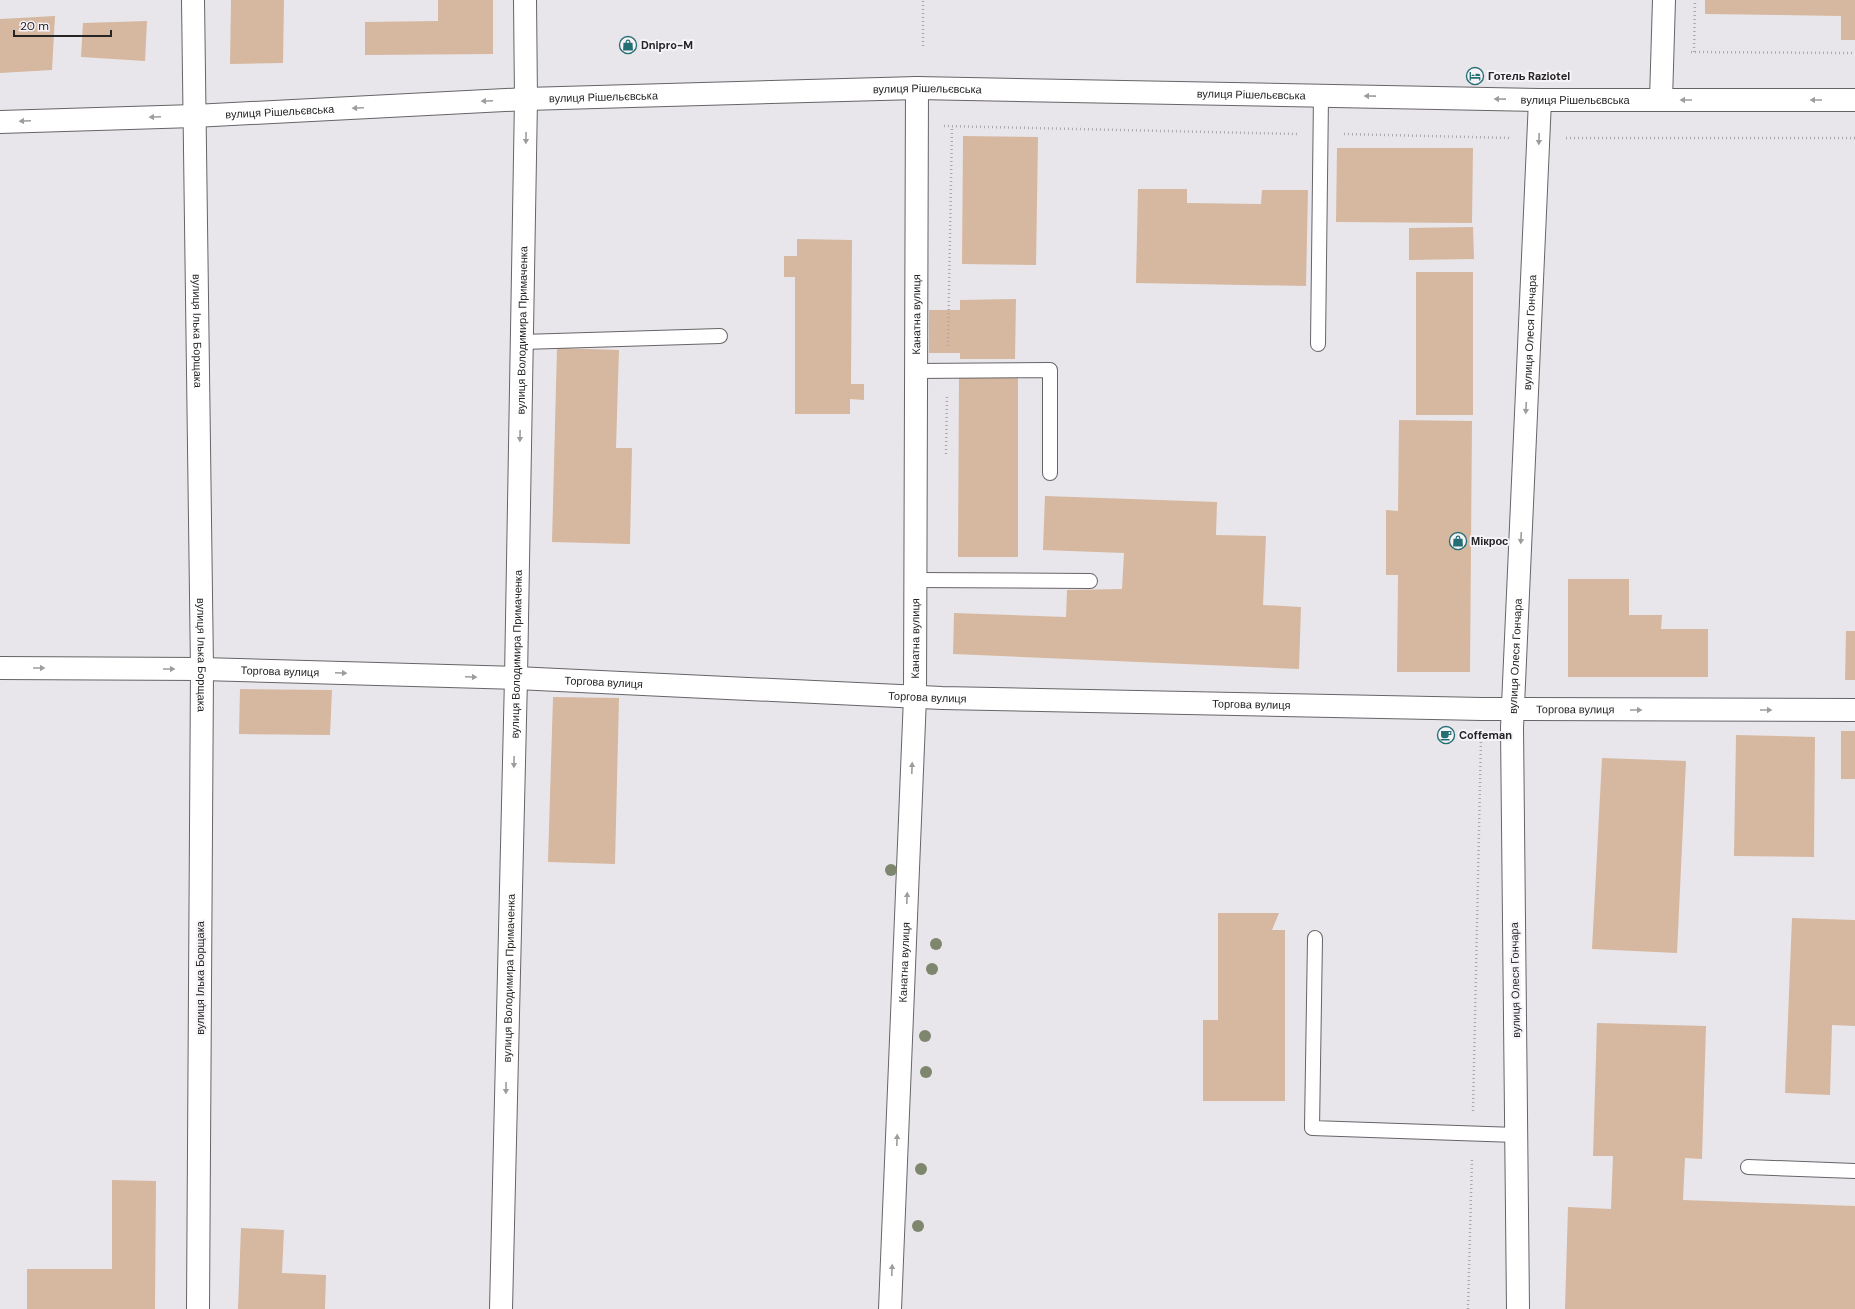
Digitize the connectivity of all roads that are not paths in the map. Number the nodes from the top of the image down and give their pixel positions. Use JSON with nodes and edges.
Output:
{"nodes":[{"id":1,"x":193,"y":0,"type":"edge"},
{"id":2,"x":525,"y":0,"type":"edge"},
{"id":3,"x":1664,"y":0,"type":"edge"},
{"id":4,"x":917,"y":88,"type":"junction"},
{"id":5,"x":1321,"y":96,"type":"junction"},
{"id":6,"x":526,"y":99,"type":"junction"},
{"id":7,"x":1540,"y":100,"type":"junction"},
{"id":8,"x":1661,"y":100,"type":"junction"},
{"id":9,"x":1855,"y":100,"type":"edge"},
{"id":10,"x":194,"y":116,"type":"junction"},
{"id":11,"x":0,"y":122,"type":"edge"},
{"id":12,"x":720,"y":336,"type":"dead end"},
{"id":13,"x":522,"y":342,"type":"junction"},
{"id":14,"x":1318,"y":344,"type":"dead end"},
{"id":15,"x":916,"y":371,"type":"junction"},
{"id":16,"x":1050,"y":474,"type":"dead end"},
{"id":17,"x":916,"y":580,"type":"junction"},
{"id":18,"x":1090,"y":581,"type":"dead end"},
{"id":19,"x":0,"y":668,"type":"edge"},
{"id":20,"x":202,"y":669,"type":"junction"},
{"id":21,"x":516,"y":678,"type":"junction"},
{"id":22,"x":915,"y":697,"type":"junction"},
{"id":23,"x":1513,"y":709,"type":"junction"},
{"id":24,"x":1855,"y":710,"type":"edge"},
{"id":25,"x":1315,"y":938,"type":"dead end"},
{"id":26,"x":1516,"y":1135,"type":"junction"},
{"id":27,"x":1748,"y":1167,"type":"dead end"},
{"id":28,"x":1855,"y":1171,"type":"edge"},
{"id":29,"x":198,"y":1309,"type":"edge"},
{"id":30,"x":501,"y":1309,"type":"edge"},
{"id":31,"x":890,"y":1309,"type":"edge"},
{"id":32,"x":1518,"y":1309,"type":"edge"}],
"edges":[{"from":1,"to":10,"type":"street","name":"вулиця Ілька Борщака"},
{"from":2,"to":6,"type":"street","name":"вулиця Володимира Примаченка"},
{"from":3,"to":8,"type":"street"},
{"from":4,"to":5,"type":"street","name":"вулиця Рішельєвська"},
{"from":4,"to":6,"type":"street","name":"вулиця Рішельєвська"},
{"from":4,"to":15,"type":"street","name":"Канатна вулиця"},
{"from":7,"to":5,"type":"street","name":"вулиця Рішельєвська","one_way":true},
{"from":5,"to":14,"type":"lane"},
{"from":6,"to":10,"type":"street","name":"вулиця Рішельєвська","one_way":true},
{"from":6,"to":13,"type":"street","name":"вулиця Володимира Примаченка","one_way":true},
{"from":7,"to":8,"type":"street","name":"вулиця Рішельєвська"},
{"from":7,"to":23,"type":"street","name":"вулиця Олеся Гончара","one_way":true},
{"from":9,"to":8,"type":"street","name":"вулиця Рішельєвська","one_way":true},
{"from":10,"to":11,"type":"street","name":"вулиця Рішельєвська","one_way":true},
{"from":10,"to":20,"type":"street","name":"вулиця Ілька Борщака"},
{"from":12,"to":13,"type":"lane"},
{"from":13,"to":21,"type":"street","name":"вулиця Володимира Примаченка","one_way":true},
{"from":15,"to":16,"type":"lane"},
{"from":15,"to":17,"type":"street","name":"Канатна вулиця"},
{"from":17,"to":18,"type":"lane"},
{"from":17,"to":22,"type":"street","name":"Канатна вулиця"},
{"from":19,"to":20,"type":"street","name":"Торгова вулиця","one_way":true},
{"from":20,"to":21,"type":"street","name":"Торгова вулиця","one_way":true},
{"from":20,"to":29,"type":"street","name":"вулиця Ілька Борщака"},
{"from":21,"to":22,"type":"street","name":"Торгова вулиця"},
{"from":21,"to":30,"type":"street","name":"вулиця Володимира Примаченка","one_way":true},
{"from":22,"to":23,"type":"street","name":"Торгова вулиця"},
{"from":31,"to":22,"type":"street","name":"Канатна вулиця","one_way":true},
{"from":23,"to":24,"type":"street","name":"Торгова вулиця","one_way":true},
{"from":23,"to":26,"type":"street","name":"вулиця Олеся Гончара"},
{"from":25,"to":26,"type":"lane"},
{"from":26,"to":32,"type":"street","name":"вулиця Олеся Гончара"},
{"from":27,"to":28,"type":"lane"}]}
